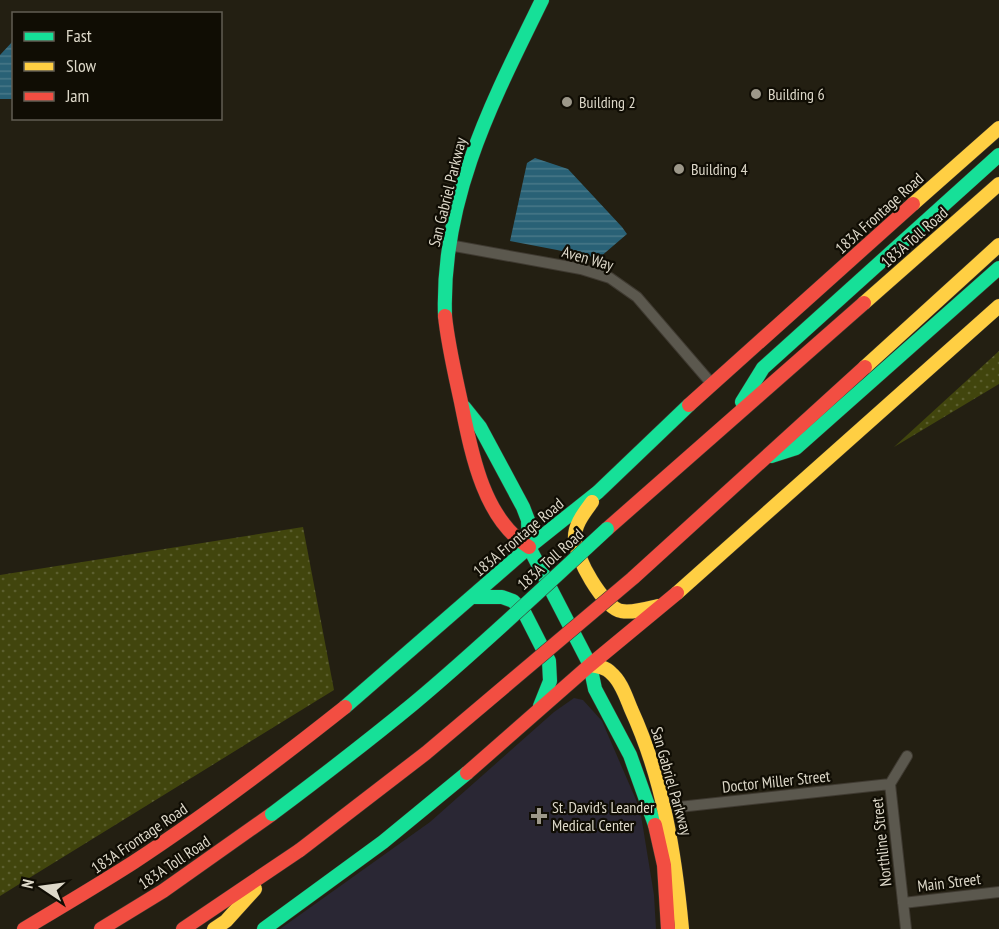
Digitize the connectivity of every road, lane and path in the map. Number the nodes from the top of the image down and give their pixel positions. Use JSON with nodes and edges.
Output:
{"nodes":[{"id":1,"x":542,"y":0,"type":"edge"},
{"id":2,"x":999,"y":128,"type":"edge"},
{"id":3,"x":999,"y":155,"type":"edge"},
{"id":4,"x":999,"y":184,"type":"edge"},
{"id":5,"x":449,"y":245,"type":"junction"},
{"id":6,"x":996,"y":248,"type":"edge"},
{"id":7,"x":999,"y":268,"type":"edge"},
{"id":8,"x":999,"y":306,"type":"edge"},
{"id":9,"x":711,"y":383,"type":"junction"},
{"id":10,"x":462,"y":404,"type":"junction"},
{"id":11,"x":732,"y":419,"type":"junction"},
{"id":12,"x":762,"y":459,"type":"junction"},
{"id":13,"x":598,"y":492,"type":"junction"},
{"id":14,"x":529,"y":546,"type":"junction"},
{"id":15,"x":473,"y":597,"type":"junction"},
{"id":16,"x":664,"y":604,"type":"junction"},
{"id":17,"x":590,"y":664,"type":"junction"},
{"id":18,"x":539,"y":709,"type":"junction"},
{"id":19,"x":907,"y":756,"type":"dead end"},
{"id":20,"x":890,"y":784,"type":"junction"},
{"id":21,"x":647,"y":803,"type":"junction"},
{"id":22,"x":665,"y":807,"type":"junction"},
{"id":23,"x":274,"y":868,"type":"junction"},
{"id":24,"x":999,"y":892,"type":"edge"},
{"id":25,"x":903,"y":903,"type":"junction"},
{"id":26,"x":24,"y":929,"type":"edge"},
{"id":27,"x":101,"y":929,"type":"edge"},
{"id":28,"x":183,"y":929,"type":"edge"},
{"id":29,"x":214,"y":929,"type":"edge"},
{"id":30,"x":264,"y":929,"type":"edge"},
{"id":31,"x":668,"y":929,"type":"edge"},
{"id":32,"x":682,"y":929,"type":"edge"},
{"id":33,"x":906,"y":929,"type":"edge"}],
"edges":[{"from":1,"to":5,"type":"main road","name":"San Gabriel Parkway"},
{"from":2,"to":9,"type":"main road","name":"183A Frontage Road"},
{"from":3,"to":11,"type":"main road"},
{"from":4,"to":11,"type":"main road","name":"183A Toll Road"},
{"from":5,"to":9,"type":"street","name":"Aven Way"},
{"from":5,"to":10,"type":"main road","name":"San Gabriel Parkway"},
{"from":6,"to":12,"type":"main road"},
{"from":7,"to":12,"type":"main road"},
{"from":8,"to":16,"type":"main road"},
{"from":9,"to":13,"type":"main road","name":"183A Frontage Road"},
{"from":10,"to":14,"type":"main road","name":"San Gabriel Parkway"},
{"from":10,"to":14,"type":"main road","name":"San Gabriel Parkway"},
{"from":11,"to":27,"type":"main road","name":"183A Toll Road","bridge":true},
{"from":12,"to":23,"type":"main road","bridge":true},
{"from":13,"to":14,"type":"main road","name":"183A Frontage Road"},
{"from":13,"to":16,"type":"main road"},
{"from":14,"to":15,"type":"main road","name":"183A Frontage Road"},
{"from":14,"to":17,"type":"main road","name":"San Gabriel Parkway"},
{"from":15,"to":18,"type":"main road"},
{"from":15,"to":26,"type":"main road","name":"183A Frontage Road"},
{"from":16,"to":17,"type":"main road"},
{"from":17,"to":18,"type":"main road"},
{"from":17,"to":21,"type":"main road","name":"San Gabriel Parkway"},
{"from":17,"to":22,"type":"main road","name":"San Gabriel Parkway"},
{"from":18,"to":30,"type":"main road"},
{"from":19,"to":20,"type":"street","name":"Northline Street"},
{"from":20,"to":22,"type":"street","name":"Doctor Miller Street"},
{"from":20,"to":25,"type":"street","name":"Northline Street"},
{"from":21,"to":22,"type":"street","name":"Doctor Miller Street"},
{"from":21,"to":31,"type":"main road","name":"San Gabriel Parkway"},
{"from":22,"to":32,"type":"main road","name":"San Gabriel Parkway"},
{"from":23,"to":28,"type":"main road"},
{"from":23,"to":29,"type":"main road"},
{"from":24,"to":25,"type":"street","name":"Main Street"},
{"from":25,"to":33,"type":"street","name":"Northline Street"}]}
